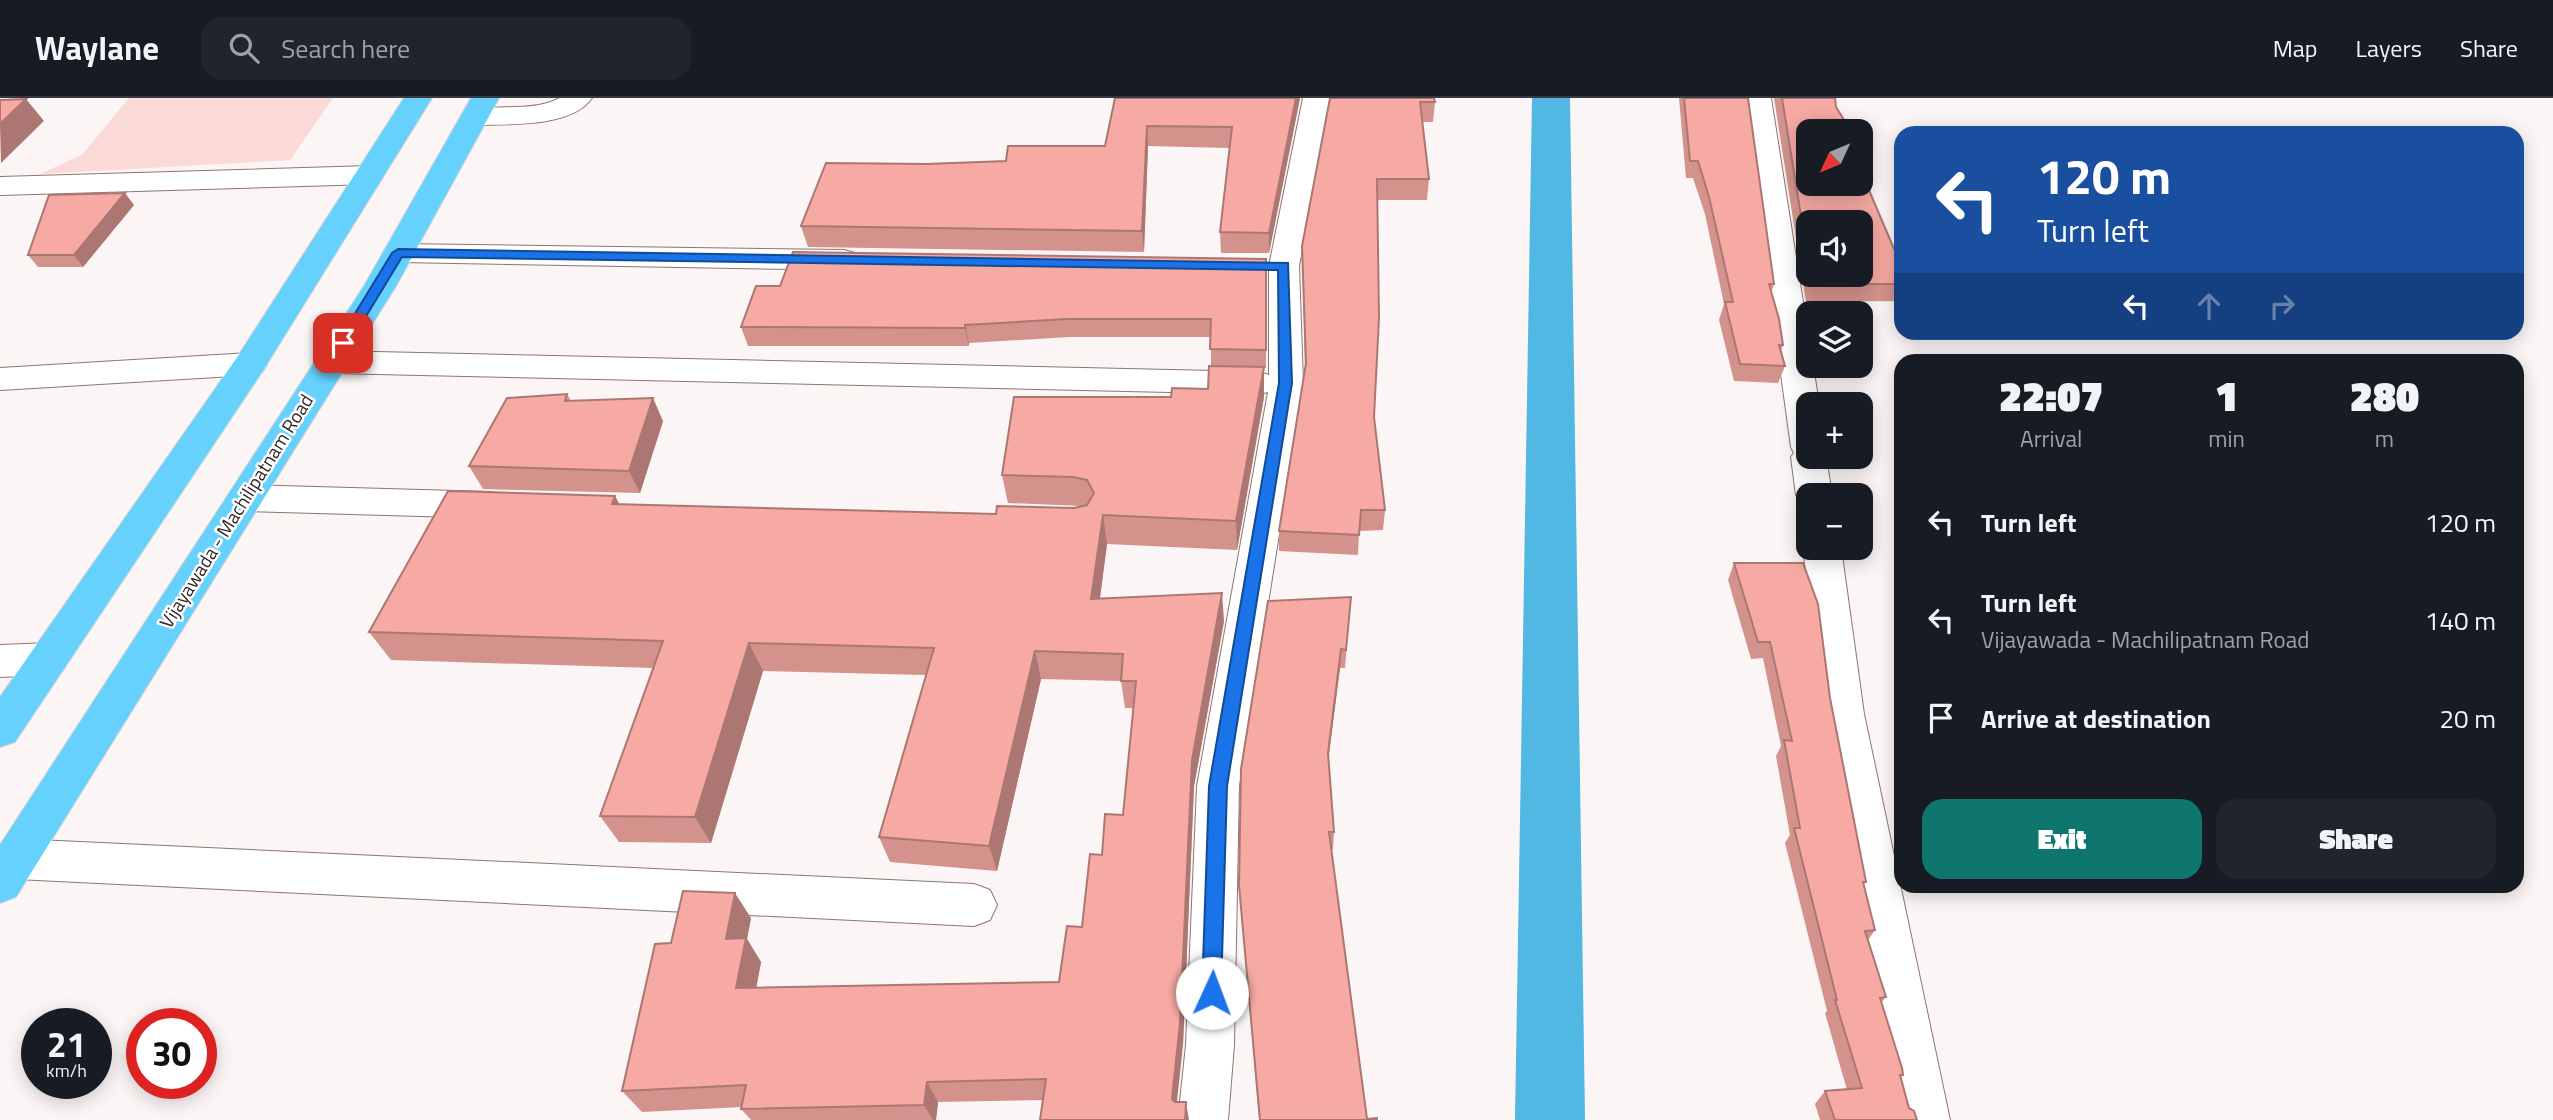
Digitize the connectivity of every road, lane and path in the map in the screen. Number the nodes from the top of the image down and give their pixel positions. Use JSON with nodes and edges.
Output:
{"nodes":[{"id":1,"x":418,"y":98,"type":"edge"},
{"id":2,"x":578,"y":98,"type":"edge"},
{"id":3,"x":1317,"y":98,"type":"edge"},
{"id":4,"x":1756,"y":98,"type":"edge"},
{"id":5,"x":480,"y":107,"type":"edge"},
{"id":6,"x":370,"y":174,"type":"junction"},
{"id":7,"x":0,"y":186,"type":"edge"},
{"id":8,"x":398,"y":253,"type":"junction"},
{"id":9,"x":869,"y":260,"type":"edge"},
{"id":10,"x":331,"y":362,"type":"junction"},
{"id":11,"x":250,"y":364,"type":"junction"},
{"id":12,"x":0,"y":379,"type":"edge"},
{"id":13,"x":1286,"y":383,"type":"junction"},
{"id":14,"x":1800,"y":392,"type":"edge"},
{"id":15,"x":245,"y":498,"type":"junction"},
{"id":16,"x":523,"y":506,"type":"edge"},
{"id":17,"x":1824,"y":560,"type":"edge"},
{"id":18,"x":49,"y":659,"type":"junction"},
{"id":19,"x":0,"y":661,"type":"edge"},
{"id":20,"x":0,"y":730,"type":"edge"},
{"id":21,"x":8,"y":871,"type":"edge"},
{"id":22,"x":974,"y":905,"type":"dead end"},
{"id":23,"x":1203,"y":1120,"type":"edge"},
{"id":24,"x":1925,"y":1120,"type":"edge"}],
"edges":[{"from":1,"to":6,"type":"highway"},
{"from":2,"to":5,"type":"street"},
{"from":3,"to":13,"type":"street"},
{"from":4,"to":14,"type":"street"},
{"from":5,"to":8,"type":"highway","name":"Vijayawada - Machilipatnam Road"},
{"from":6,"to":7,"type":"street"},
{"from":6,"to":11,"type":"highway"},
{"from":8,"to":9,"type":"street"},
{"from":8,"to":10,"type":"highway","name":"Vijayawada - Machilipatnam Road"},
{"from":10,"to":13,"type":"street"},
{"from":10,"to":15,"type":"highway","name":"Vijayawada - Machilipatnam Road"},
{"from":11,"to":12,"type":"street"},
{"from":11,"to":18,"type":"highway"},
{"from":13,"to":23,"type":"street"},
{"from":15,"to":16,"type":"street"},
{"from":15,"to":21,"type":"highway","name":"Vijayawada - Machilipatnam Road"},
{"from":17,"to":24,"type":"street"},
{"from":18,"to":19,"type":"street"},
{"from":18,"to":20,"type":"highway"},
{"from":21,"to":22,"type":"street"}]}
